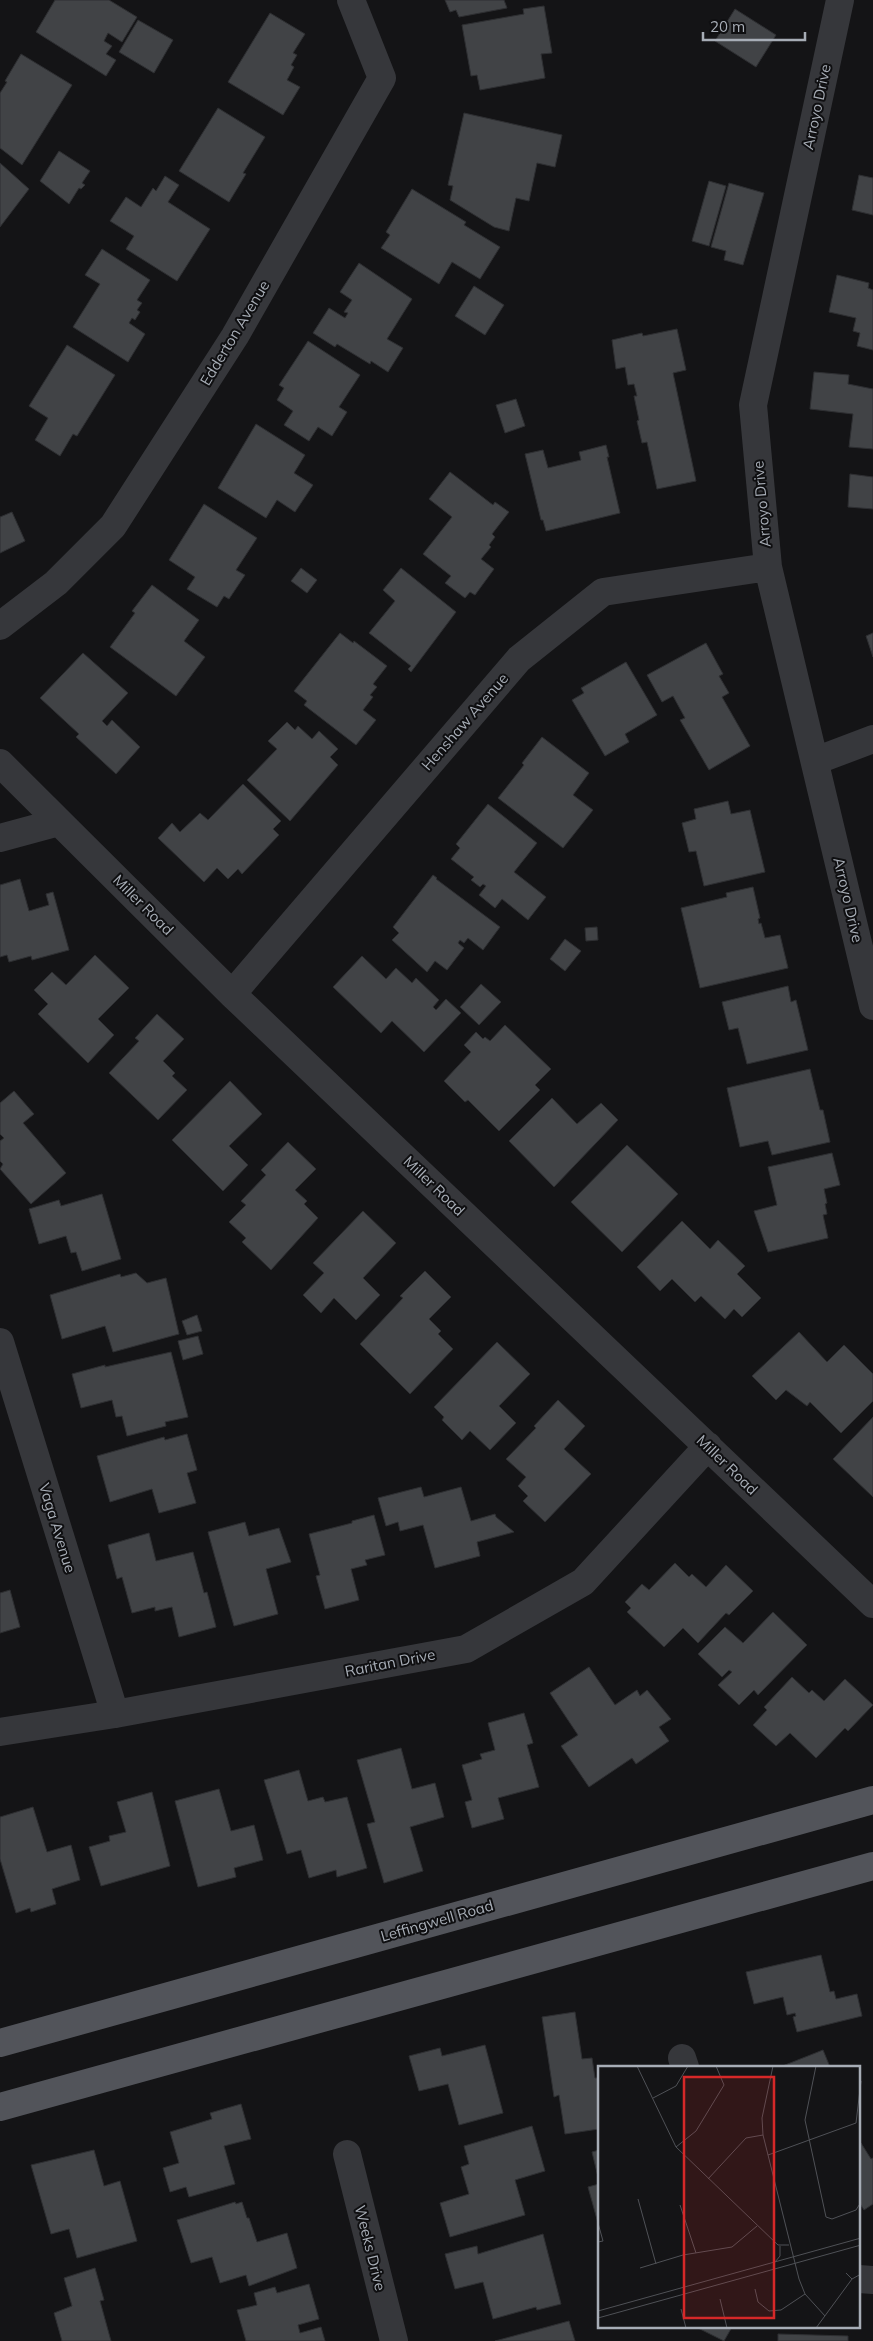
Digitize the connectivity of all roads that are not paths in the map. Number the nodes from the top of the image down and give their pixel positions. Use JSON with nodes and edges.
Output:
{"nodes":[{"id":1,"x":351,"y":0,"type":"edge"},
{"id":2,"x":840,"y":0,"type":"edge"},
{"id":3,"x":768,"y":567,"type":"junction"},
{"id":4,"x":0,"y":626,"type":"edge"},
{"id":5,"x":873,"y":739,"type":"edge"},
{"id":6,"x":815,"y":761,"type":"junction"},
{"id":7,"x":0,"y":763,"type":"edge"},
{"id":8,"x":59,"y":822,"type":"junction"},
{"id":9,"x":0,"y":838,"type":"edge"},
{"id":10,"x":232,"y":994,"type":"junction"},
{"id":11,"x":873,"y":1006,"type":"edge"},
{"id":12,"x":0,"y":1342,"type":"edge"},
{"id":13,"x":708,"y":1446,"type":"junction"},
{"id":14,"x":873,"y":1604,"type":"edge"},
{"id":15,"x":115,"y":1714,"type":"junction"},
{"id":16,"x":0,"y":1732,"type":"edge"},
{"id":17,"x":873,"y":1800,"type":"edge"},
{"id":18,"x":873,"y":1866,"type":"edge"},
{"id":19,"x":0,"y":2042,"type":"edge"},
{"id":20,"x":0,"y":2107,"type":"edge"},
{"id":21,"x":347,"y":2154,"type":"dead end"},
{"id":22,"x":860,"y":2279,"type":"edge"},
{"id":23,"x":873,"y":2280,"type":"edge"},
{"id":24,"x":394,"y":2341,"type":"edge"}],
"edges":[{"from":1,"to":4,"type":"street","name":"Edderton Avenue"},
{"from":2,"to":3,"type":"street","name":"Arroyo Drive"},
{"from":3,"to":6,"type":"street","name":"Arroyo Drive"},
{"from":3,"to":10,"type":"street","name":"Henshaw Avenue"},
{"from":5,"to":6,"type":"street"},
{"from":6,"to":11,"type":"street","name":"Arroyo Drive"},
{"from":7,"to":8,"type":"street","name":"Miller Road"},
{"from":8,"to":9,"type":"street"},
{"from":8,"to":10,"type":"street","name":"Miller Road"},
{"from":10,"to":13,"type":"street","name":"Miller Road"},
{"from":12,"to":15,"type":"street","name":"Vaga Avenue"},
{"from":13,"to":14,"type":"street","name":"Miller Road"},
{"from":13,"to":15,"type":"street","name":"Raritan Drive"},
{"from":15,"to":16,"type":"street","name":"Raritan Drive"},
{"from":17,"to":19,"type":"main road","name":"Leffingwell Road"},
{"from":18,"to":20,"type":"main road"},
{"from":21,"to":24,"type":"street","name":"Weeks Drive"},
{"from":22,"to":23,"type":"street"}]}
